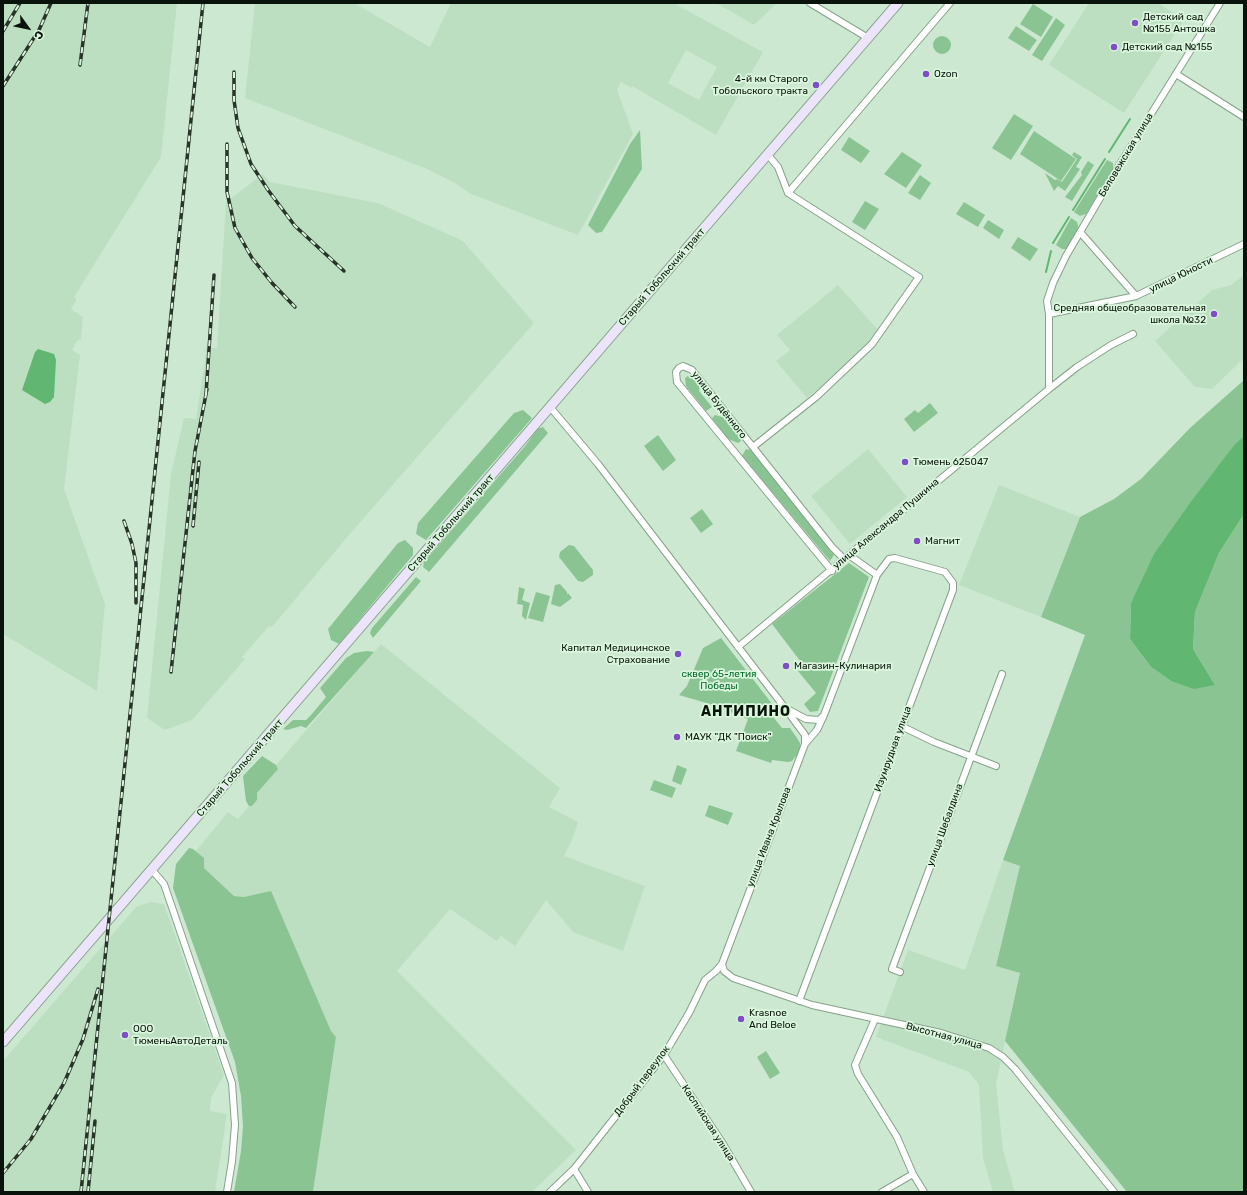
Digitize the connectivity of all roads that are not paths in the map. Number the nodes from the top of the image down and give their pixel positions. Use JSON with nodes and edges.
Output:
{"nodes":[{"id":1,"x":810,"y":3,"type":"edge"},
{"id":2,"x":898,"y":3,"type":"edge"},
{"id":3,"x":950,"y":3,"type":"edge"},
{"id":4,"x":1220,"y":3,"type":"edge"},
{"id":5,"x":868,"y":38,"type":"junction"},
{"id":6,"x":1176,"y":74,"type":"junction"},
{"id":7,"x":1244,"y":117,"type":"edge"},
{"id":8,"x":768,"y":155,"type":"junction"},
{"id":9,"x":788,"y":193,"type":"junction"},
{"id":10,"x":1080,"y":232,"type":"junction"},
{"id":11,"x":1244,"y":244,"type":"edge"},
{"id":12,"x":1136,"y":296,"type":"junction"},
{"id":13,"x":1049,"y":314,"type":"junction"},
{"id":14,"x":1134,"y":334,"type":"dead end"},
{"id":15,"x":1049,"y":389,"type":"junction"},
{"id":16,"x":550,"y":408,"type":"junction"},
{"id":17,"x":753,"y":447,"type":"junction"},
{"id":18,"x":847,"y":557,"type":"junction"},
{"id":19,"x":832,"y":571,"type":"junction"},
{"id":20,"x":878,"y":575,"type":"junction"},
{"id":21,"x":738,"y":647,"type":"junction"},
{"id":22,"x":1002,"y":674,"type":"dead end"},
{"id":23,"x":785,"y":708,"type":"junction"},
{"id":24,"x":824,"y":715,"type":"junction"},
{"id":25,"x":901,"y":726,"type":"junction"},
{"id":26,"x":806,"y":744,"type":"junction"},
{"id":27,"x":971,"y":756,"type":"junction"},
{"id":28,"x":996,"y":766,"type":"dead end"},
{"id":29,"x":152,"y":870,"type":"junction"},
{"id":30,"x":722,"y":964,"type":"junction"},
{"id":31,"x":900,"y":972,"type":"dead end"},
{"id":32,"x":799,"y":1001,"type":"junction"},
{"id":33,"x":875,"y":1019,"type":"junction"},
{"id":34,"x":3,"y":1042,"type":"edge"},
{"id":35,"x":664,"y":1055,"type":"junction"},
{"id":36,"x":574,"y":1168,"type":"junction"},
{"id":37,"x":912,"y":1174,"type":"junction"},
{"id":38,"x":227,"y":1192,"type":"edge"},
{"id":39,"x":550,"y":1192,"type":"edge"},
{"id":40,"x":588,"y":1192,"type":"edge"},
{"id":41,"x":751,"y":1192,"type":"edge"},
{"id":42,"x":882,"y":1192,"type":"edge"},
{"id":43,"x":924,"y":1192,"type":"edge"},
{"id":44,"x":1114,"y":1192,"type":"edge"}],
"edges":[{"from":1,"to":5,"type":"street"},
{"from":2,"to":5,"type":"street","name":"Старый Тобольский тракт"},
{"from":3,"to":9,"type":"street"},
{"from":4,"to":6,"type":"street","name":"Беловежская улица"},
{"from":5,"to":8,"type":"street","name":"Старый Тобольский тракт"},
{"from":6,"to":7,"type":"street"},
{"from":6,"to":10,"type":"street","name":"Беловежская улица"},
{"from":8,"to":9,"type":"street"},
{"from":8,"to":16,"type":"street","name":"Старый Тобольский тракт"},
{"from":9,"to":17,"type":"street"},
{"from":10,"to":12,"type":"street"},
{"from":10,"to":13,"type":"street","name":"Беловежская улица"},
{"from":11,"to":12,"type":"street","name":"улица Юности"},
{"from":12,"to":13,"type":"street","name":"улица Юности"},
{"from":13,"to":15,"type":"street"},
{"from":14,"to":15,"type":"street","name":"улица Александра Пушкина"},
{"from":15,"to":18,"type":"street","name":"улица Александра Пушкина"},
{"from":16,"to":21,"type":"street"},
{"from":16,"to":29,"type":"street","name":"Старый Тобольский тракт"},
{"from":17,"to":18,"type":"street","name":"улица Будённого"},
{"from":17,"to":19,"type":"street","name":"улица Будённого"},
{"from":18,"to":19,"type":"street","name":"улица Александра Пушкина"},
{"from":18,"to":20,"type":"street","name":"улица Будённого"},
{"from":19,"to":21,"type":"street","name":"улица Александра Пушкина"},
{"from":20,"to":24,"type":"street","name":"улица Ивана Крылова"},
{"from":20,"to":25,"type":"street","name":"Изумрудная улица"},
{"from":21,"to":23,"type":"street"},
{"from":22,"to":27,"type":"street","name":"улица Шебалдина"},
{"from":23,"to":24,"type":"street"},
{"from":23,"to":26,"type":"street"},
{"from":24,"to":26,"type":"street","name":"улица Ивана Крылова"},
{"from":25,"to":27,"type":"street"},
{"from":25,"to":32,"type":"street","name":"Изумрудная улица"},
{"from":26,"to":30,"type":"street","name":"улица Ивана Крылова"},
{"from":27,"to":28,"type":"street"},
{"from":27,"to":31,"type":"street","name":"улица Шебалдина"},
{"from":29,"to":34,"type":"street","name":"Старый Тобольский тракт"},
{"from":29,"to":38,"type":"street"},
{"from":30,"to":32,"type":"street","name":"Высотная улица"},
{"from":30,"to":35,"type":"street","name":"Добрый переулок"},
{"from":32,"to":33,"type":"street","name":"Высотная улица"},
{"from":33,"to":37,"type":"street"},
{"from":33,"to":44,"type":"street","name":"Высотная улица"},
{"from":35,"to":36,"type":"street","name":"Добрый переулок"},
{"from":35,"to":41,"type":"street","name":"Каспийская улица"},
{"from":36,"to":39,"type":"street","name":"Добрый переулок"},
{"from":36,"to":40,"type":"street"},
{"from":37,"to":42,"type":"street"},
{"from":37,"to":43,"type":"street"}]}
